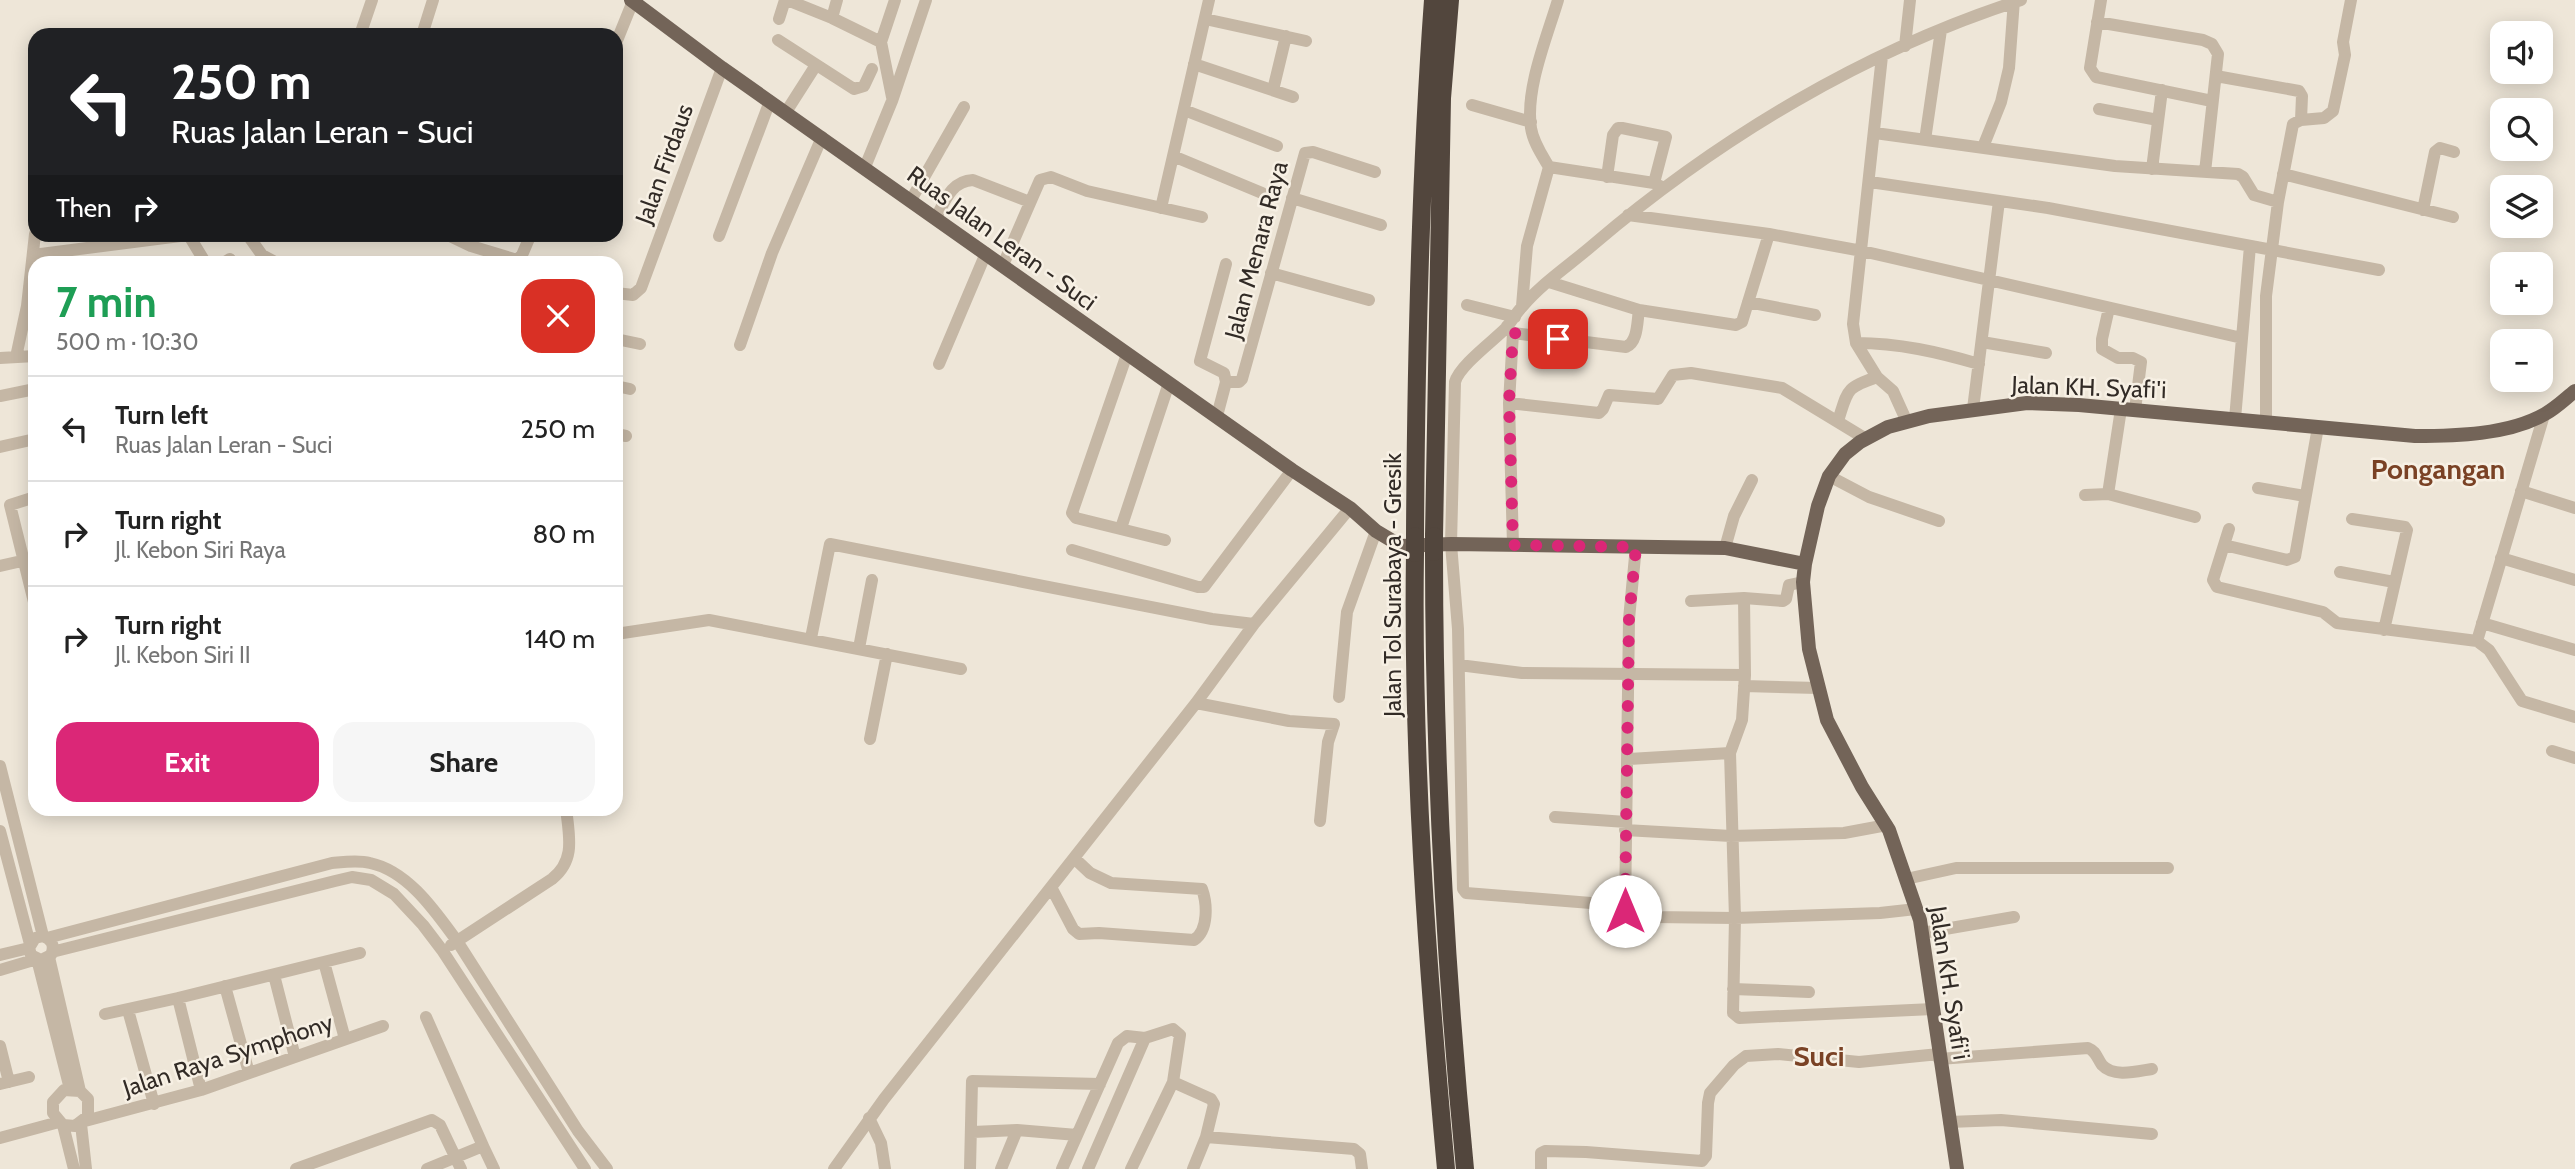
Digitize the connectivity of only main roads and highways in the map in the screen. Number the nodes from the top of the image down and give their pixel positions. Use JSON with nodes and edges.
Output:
{"nodes":[{"id":1,"x":1433,"y":0,"type":"edge"},
{"id":2,"x":1450,"y":0,"type":"edge"},
{"id":3,"x":632,"y":1,"type":"edge"},
{"id":4,"x":2575,"y":391,"type":"edge"},
{"id":5,"x":1410,"y":545,"type":"junction"},
{"id":6,"x":1805,"y":564,"type":"junction"},
{"id":7,"x":1446,"y":1169,"type":"edge"},
{"id":8,"x":1465,"y":1169,"type":"edge"},
{"id":9,"x":1957,"y":1169,"type":"edge"}],
"edges":[{"from":1,"to":5,"type":"highway","name":"Jalan Tol Surabaya - Gresik"},
{"from":2,"to":8,"type":"highway","name":"Jalan Tol Surabaya - Gresik"},
{"from":3,"to":5,"type":"main road","name":"Ruas Jalan Leran - Suci"},
{"from":4,"to":6,"type":"main road","name":"Jalan KH. Syafi'i"},
{"from":5,"to":6,"type":"main road"},
{"from":5,"to":7,"type":"highway","name":"Jalan Tol Surabaya - Gresik"},
{"from":6,"to":9,"type":"main road","name":"Jalan KH. Syafi'i"}]}
